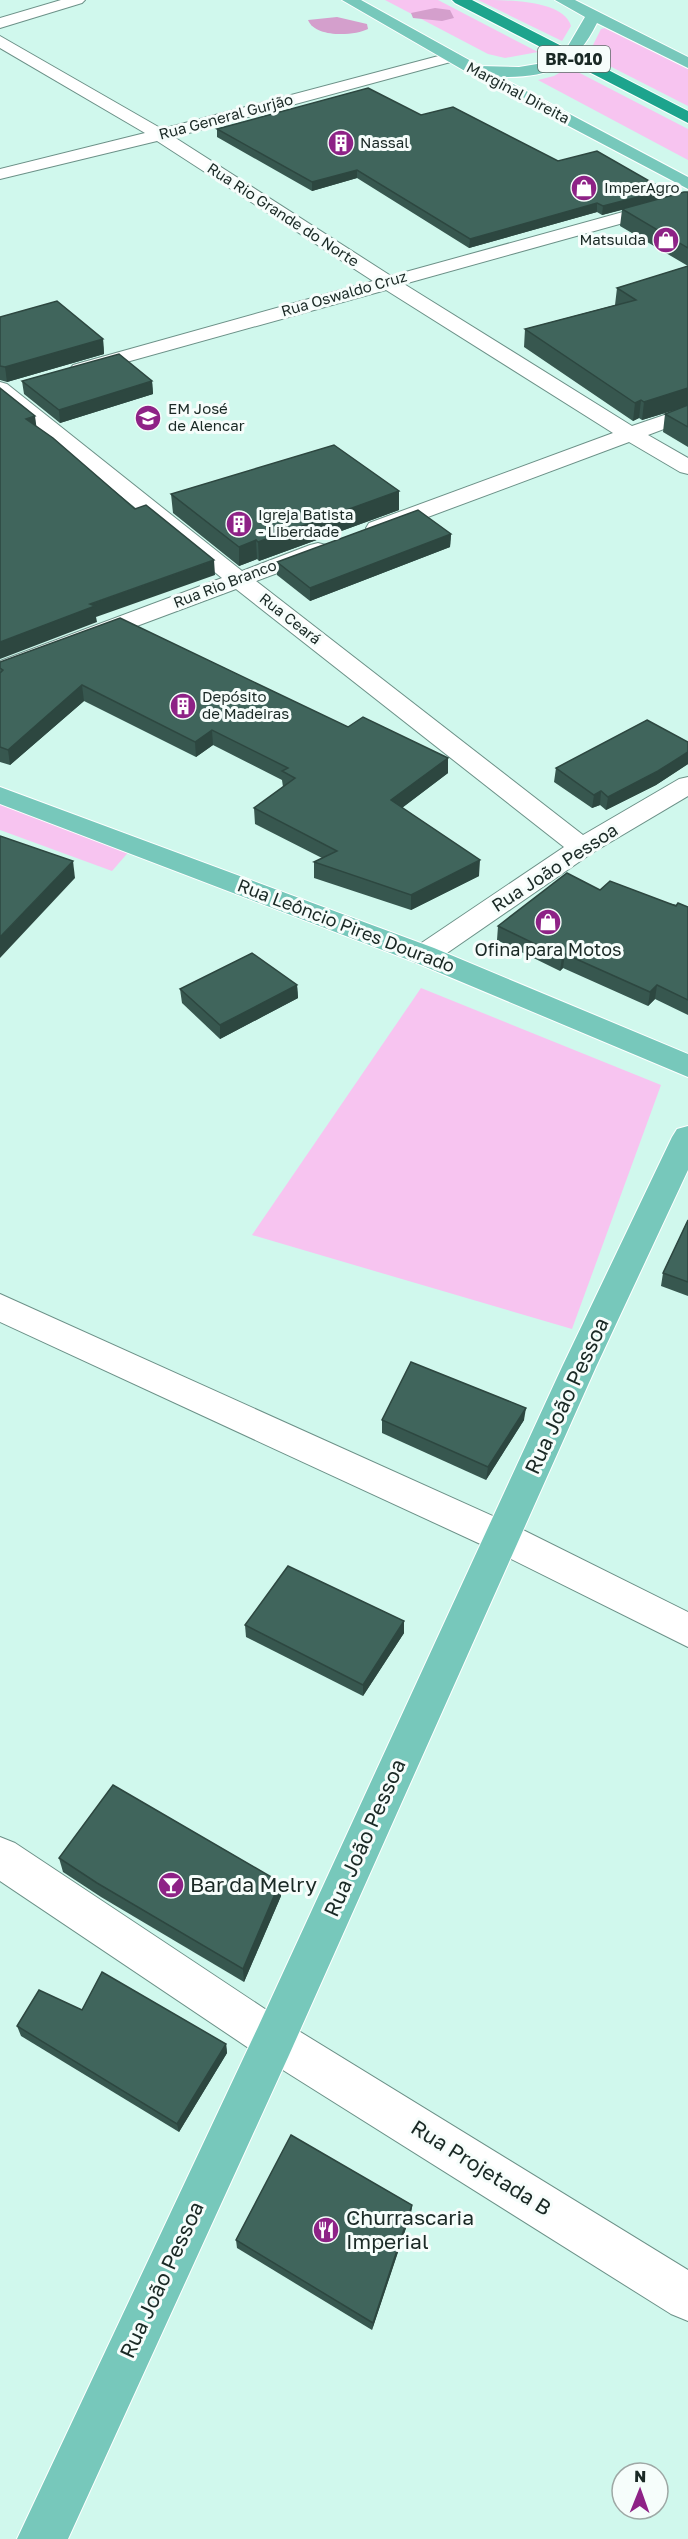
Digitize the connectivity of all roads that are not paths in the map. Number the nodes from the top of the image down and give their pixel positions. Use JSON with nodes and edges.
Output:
{"nodes":[{"id":1,"x":77,"y":0,"type":"edge"},
{"id":2,"x":350,"y":0,"type":"edge"},
{"id":3,"x":459,"y":0,"type":"edge"},
{"id":4,"x":563,"y":0,"type":"edge"},
{"id":5,"x":593,"y":16,"type":"junction"},
{"id":6,"x":0,"y":23,"type":"edge"},
{"id":7,"x":0,"y":41,"type":"edge"},
{"id":8,"x":568,"y":56,"type":"junction"},
{"id":9,"x":452,"y":57,"type":"junction"},
{"id":10,"x":688,"y":63,"type":"edge"},
{"id":11,"x":476,"y":71,"type":"junction"},
{"id":12,"x":688,"y":118,"type":"edge"},
{"id":13,"x":160,"y":135,"type":"junction"},
{"id":14,"x":0,"y":174,"type":"edge"},
{"id":15,"x":688,"y":184,"type":"edge"},
{"id":16,"x":688,"y":199,"type":"edge"},
{"id":17,"x":386,"y":282,"type":"junction"},
{"id":18,"x":60,"y":375,"type":"edge"},
{"id":19,"x":7,"y":389,"type":"edge"},
{"id":20,"x":688,"y":413,"type":"edge"},
{"id":21,"x":631,"y":435,"type":"junction"},
{"id":22,"x":688,"y":467,"type":"edge"},
{"id":23,"x":362,"y":534,"type":"edge"},
{"id":24,"x":339,"y":542,"type":"edge"},
{"id":25,"x":238,"y":579,"type":"junction"},
{"id":26,"x":0,"y":670,"type":"edge"},
{"id":27,"x":688,"y":786,"type":"edge"},
{"id":28,"x":0,"y":795,"type":"edge"},
{"id":29,"x":582,"y":847,"type":"junction"},
{"id":30,"x":424,"y":955,"type":"junction"},
{"id":31,"x":648,"y":1048,"type":"junction"},
{"id":32,"x":688,"y":1066,"type":"edge"},
{"id":33,"x":688,"y":1078,"type":"edge"},
{"id":34,"x":688,"y":1137,"type":"edge"},
{"id":35,"x":0,"y":1307,"type":"edge"},
{"id":36,"x":502,"y":1537,"type":"junction"},
{"id":37,"x":688,"y":1630,"type":"edge"},
{"id":38,"x":0,"y":1857,"type":"edge"},
{"id":39,"x":274,"y":2040,"type":"junction"},
{"id":40,"x":688,"y":2297,"type":"edge"},
{"id":41,"x":42,"y":2539,"type":"edge"}],
"edges":[{"from":1,"to":6,"type":"street"},
{"from":2,"to":9,"type":"main road","name":"Marginal Direita"},
{"from":3,"to":8,"type":"highway","number":"BR-010"},
{"from":4,"to":5,"type":"main road","number":"BR-010"},
{"from":5,"to":8,"type":"main road"},
{"from":5,"to":10,"type":"main road","number":"BR-010"},
{"from":7,"to":13,"type":"street","name":"Rua Rio Grande do Norte"},
{"from":8,"to":11,"type":"main road"},
{"from":8,"to":12,"type":"highway","number":"BR-010"},
{"from":9,"to":11,"type":"main road","name":"Marginal Direita"},
{"from":9,"to":13,"type":"street","name":"Rua General Gurjão"},
{"from":11,"to":15,"type":"main road","name":"Marginal Direita"},
{"from":13,"to":14,"type":"street","name":"Rua General Gurjão"},
{"from":13,"to":17,"type":"street","name":"Rua Rio Grande do Norte"},
{"from":16,"to":17,"type":"street","name":"Rua Oswaldo Cruz"},
{"from":17,"to":18,"type":"street","name":"Rua Oswaldo Cruz"},
{"from":17,"to":21,"type":"street","name":"Rua Rio Grande do Norte"},
{"from":19,"to":25,"type":"street","name":"Rua Ceará"},
{"from":20,"to":21,"type":"street"},
{"from":21,"to":22,"type":"street","name":"Rua Rio Grande do Norte"},
{"from":21,"to":23,"type":"street"},
{"from":24,"to":25,"type":"street","name":"Rua Rio Branco"},
{"from":25,"to":26,"type":"street","name":"Rua Rio Branco"},
{"from":25,"to":29,"type":"street","name":"Rua Ceará"},
{"from":27,"to":29,"type":"street","name":"Rua João Pessoa"},
{"from":28,"to":30,"type":"main road","name":"Rua Leôncio Pires Dourado"},
{"from":29,"to":30,"type":"street","name":"Rua João Pessoa"},
{"from":30,"to":31,"type":"main road","name":"Rua Leôncio Pires Dourado"},
{"from":31,"to":32,"type":"main road","name":"Rua Leôncio Pires Dourado"},
{"from":31,"to":33,"type":"main road"},
{"from":34,"to":36,"type":"main road","name":"Rua João Pessoa"},
{"from":35,"to":36,"type":"street"},
{"from":36,"to":37,"type":"street"},
{"from":36,"to":39,"type":"main road","name":"Rua João Pessoa"},
{"from":38,"to":39,"type":"street","name":"Rua Projetada B"},
{"from":39,"to":40,"type":"street","name":"Rua Projetada B"},
{"from":39,"to":41,"type":"main road","name":"Rua João Pessoa"}]}
